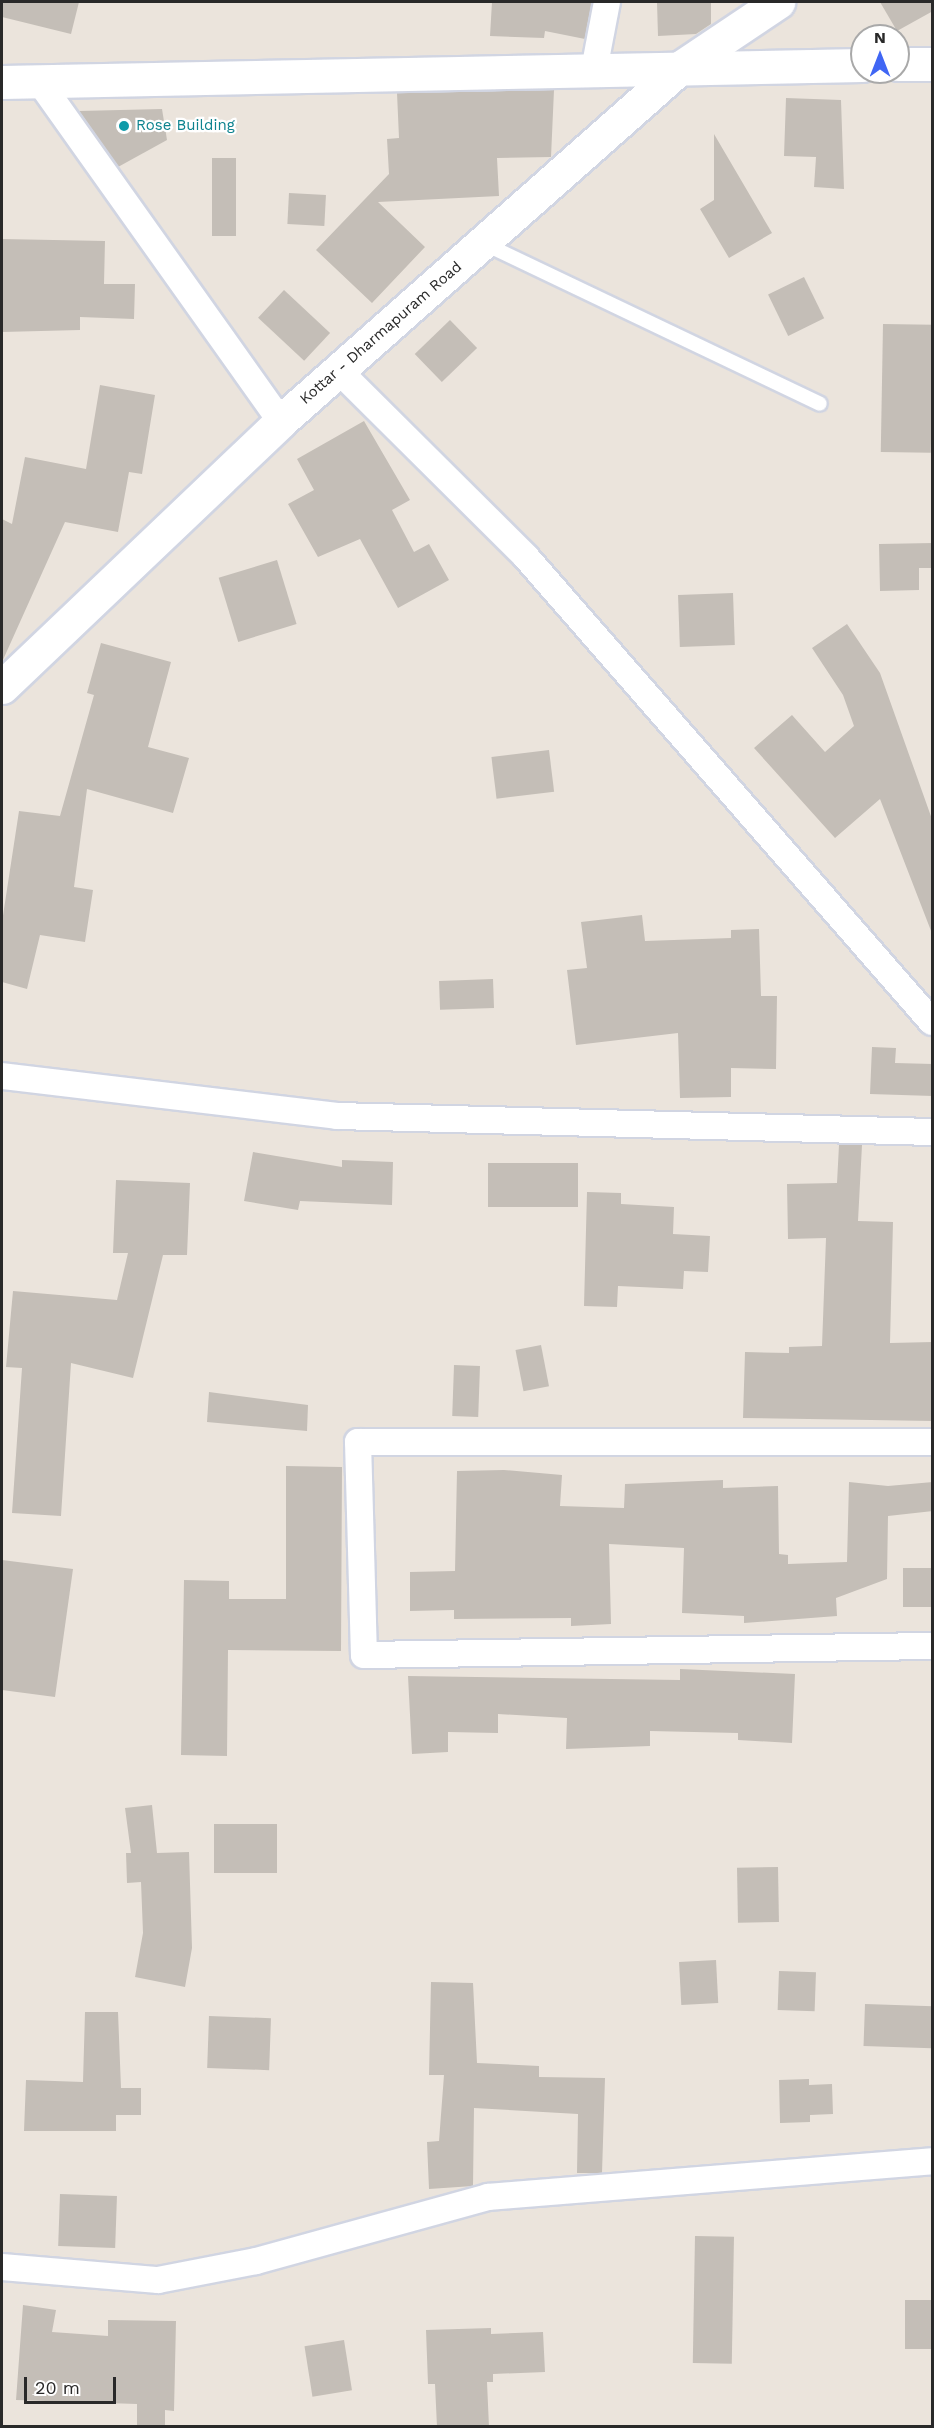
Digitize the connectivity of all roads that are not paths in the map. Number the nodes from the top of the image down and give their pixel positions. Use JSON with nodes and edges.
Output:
{"nodes":[{"id":1,"x":607,"y":2,"type":"edge"},
{"id":2,"x":778,"y":2,"type":"edge"},
{"id":3,"x":910,"y":64,"type":"edge"},
{"id":4,"x":933,"y":64,"type":"edge"},
{"id":5,"x":850,"y":65,"type":"edge"},
{"id":6,"x":681,"y":68,"type":"junction"},
{"id":7,"x":594,"y":69,"type":"junction"},
{"id":8,"x":39,"y":81,"type":"junction"},
{"id":9,"x":2,"y":82,"type":"edge"},
{"id":10,"x":483,"y":243,"type":"junction"},
{"id":11,"x":339,"y":371,"type":"junction"},
{"id":12,"x":820,"y":404,"type":"dead end"},
{"id":13,"x":281,"y":422,"type":"junction"},
{"id":14,"x":2,"y":687,"type":"edge"},
{"id":15,"x":933,"y":1022,"type":"edge"},
{"id":16,"x":2,"y":1076,"type":"edge"},
{"id":17,"x":933,"y":1132,"type":"edge"},
{"id":18,"x":933,"y":1442,"type":"edge"},
{"id":19,"x":933,"y":1646,"type":"edge"},
{"id":20,"x":933,"y":2161,"type":"edge"},
{"id":21,"x":2,"y":2267,"type":"edge"}],
"edges":[{"from":1,"to":7,"type":"street"},
{"from":2,"to":6,"type":"main road","name":"Kottar - Dharmapuram Road"},
{"from":3,"to":4,"type":"main road"},
{"from":5,"to":6,"type":"main road"},
{"from":6,"to":7,"type":"main road"},
{"from":6,"to":10,"type":"main road","name":"Kottar - Dharmapuram Road"},
{"from":7,"to":8,"type":"main road"},
{"from":8,"to":9,"type":"main road"},
{"from":8,"to":13,"type":"street"},
{"from":10,"to":11,"type":"main road","name":"Kottar - Dharmapuram Road"},
{"from":10,"to":12,"type":"lane"},
{"from":11,"to":13,"type":"main road","name":"Kottar - Dharmapuram Road"},
{"from":11,"to":15,"type":"street"},
{"from":13,"to":14,"type":"main road","name":"Kottar - Dharmapuram Road"},
{"from":16,"to":17,"type":"street"},
{"from":18,"to":19,"type":"street"},
{"from":20,"to":21,"type":"street"}]}
